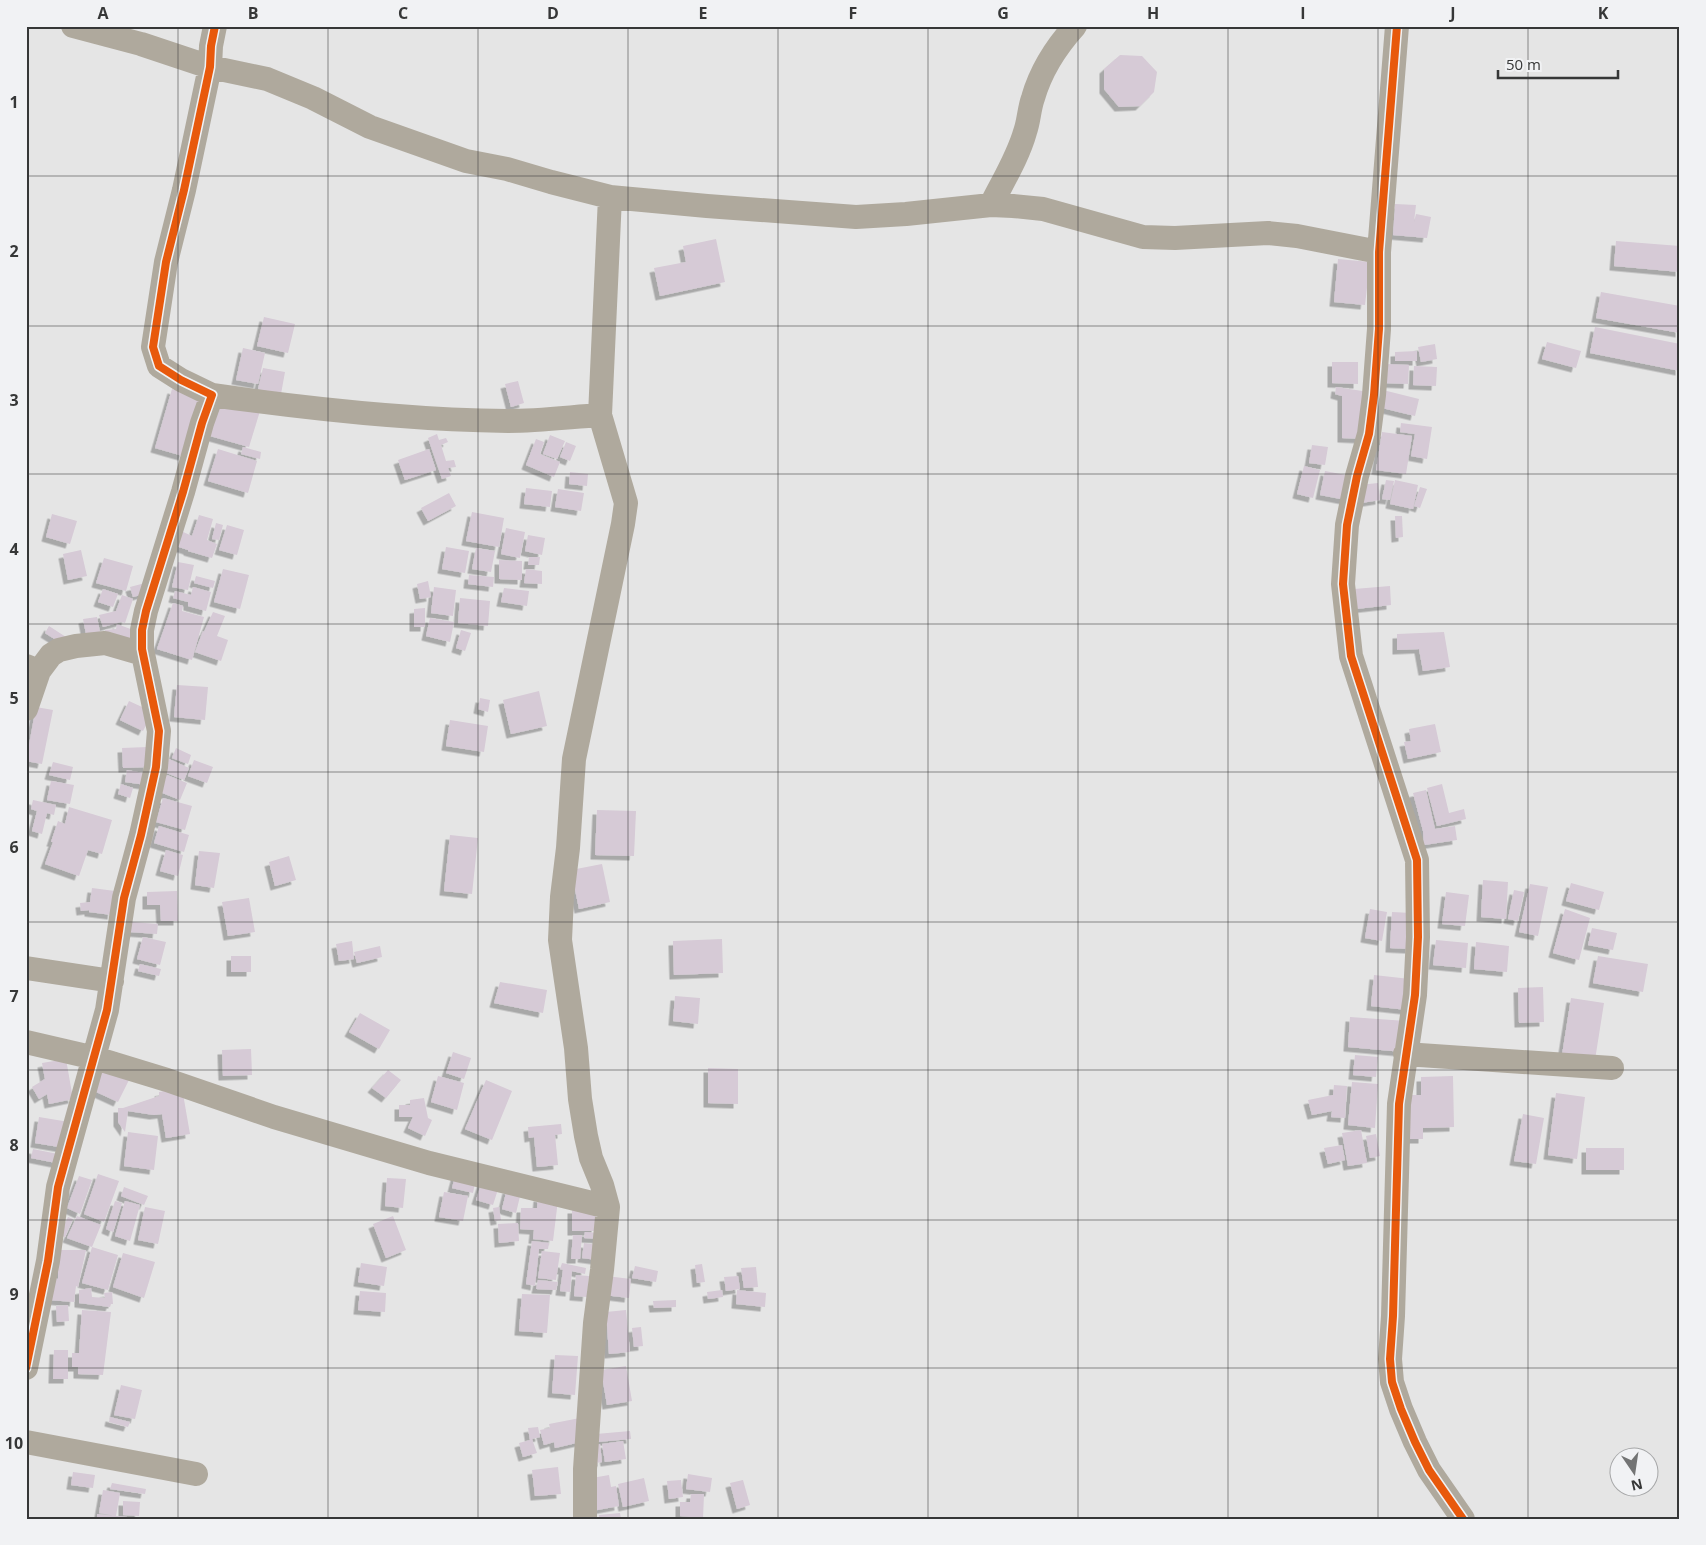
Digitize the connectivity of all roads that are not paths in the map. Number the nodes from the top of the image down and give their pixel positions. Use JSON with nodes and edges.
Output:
{"nodes":[{"id":1,"x":73,"y":26,"type":"edge"},
{"id":2,"x":215,"y":26,"type":"edge"},
{"id":3,"x":1075,"y":26,"type":"edge"},
{"id":4,"x":1397,"y":26,"type":"edge"},
{"id":5,"x":210,"y":67,"type":"junction"},
{"id":6,"x":610,"y":196,"type":"junction"},
{"id":7,"x":991,"y":205,"type":"junction"},
{"id":8,"x":1379,"y":252,"type":"junction"},
{"id":9,"x":212,"y":395,"type":"junction"},
{"id":10,"x":600,"y":415,"type":"junction"},
{"id":11,"x":143,"y":654,"type":"junction"},
{"id":12,"x":32,"y":669,"type":"edge"},
{"id":13,"x":26,"y":709,"type":"edge"},
{"id":14,"x":26,"y":968,"type":"edge"},
{"id":15,"x":112,"y":981,"type":"junction"},
{"id":16,"x":26,"y":1042,"type":"edge"},
{"id":17,"x":1405,"y":1054,"type":"junction"},
{"id":18,"x":95,"y":1058,"type":"junction"},
{"id":19,"x":1612,"y":1068,"type":"dead end"},
{"id":20,"x":608,"y":1207,"type":"junction"},
{"id":21,"x":26,"y":1368,"type":"edge"},
{"id":22,"x":26,"y":1442,"type":"edge"},
{"id":23,"x":196,"y":1474,"type":"dead end"},
{"id":24,"x":585,"y":1519,"type":"edge"},
{"id":25,"x":1463,"y":1519,"type":"edge"}],
"edges":[{"from":1,"to":5,"type":"street"},
{"from":2,"to":5,"type":"street"},
{"from":3,"to":7,"type":"street"},
{"from":4,"to":8,"type":"street"},
{"from":5,"to":6,"type":"street"},
{"from":5,"to":9,"type":"street"},
{"from":6,"to":7,"type":"street"},
{"from":6,"to":10,"type":"street"},
{"from":7,"to":8,"type":"street"},
{"from":8,"to":17,"type":"street"},
{"from":9,"to":10,"type":"street"},
{"from":9,"to":11,"type":"street"},
{"from":10,"to":20,"type":"street"},
{"from":11,"to":12,"type":"street"},
{"from":11,"to":15,"type":"street"},
{"from":12,"to":13,"type":"street"},
{"from":14,"to":15,"type":"street"},
{"from":15,"to":18,"type":"street"},
{"from":16,"to":18,"type":"street"},
{"from":17,"to":19,"type":"street"},
{"from":17,"to":25,"type":"street"},
{"from":18,"to":20,"type":"street"},
{"from":18,"to":21,"type":"street"},
{"from":20,"to":24,"type":"street"},
{"from":22,"to":23,"type":"street"}]}
